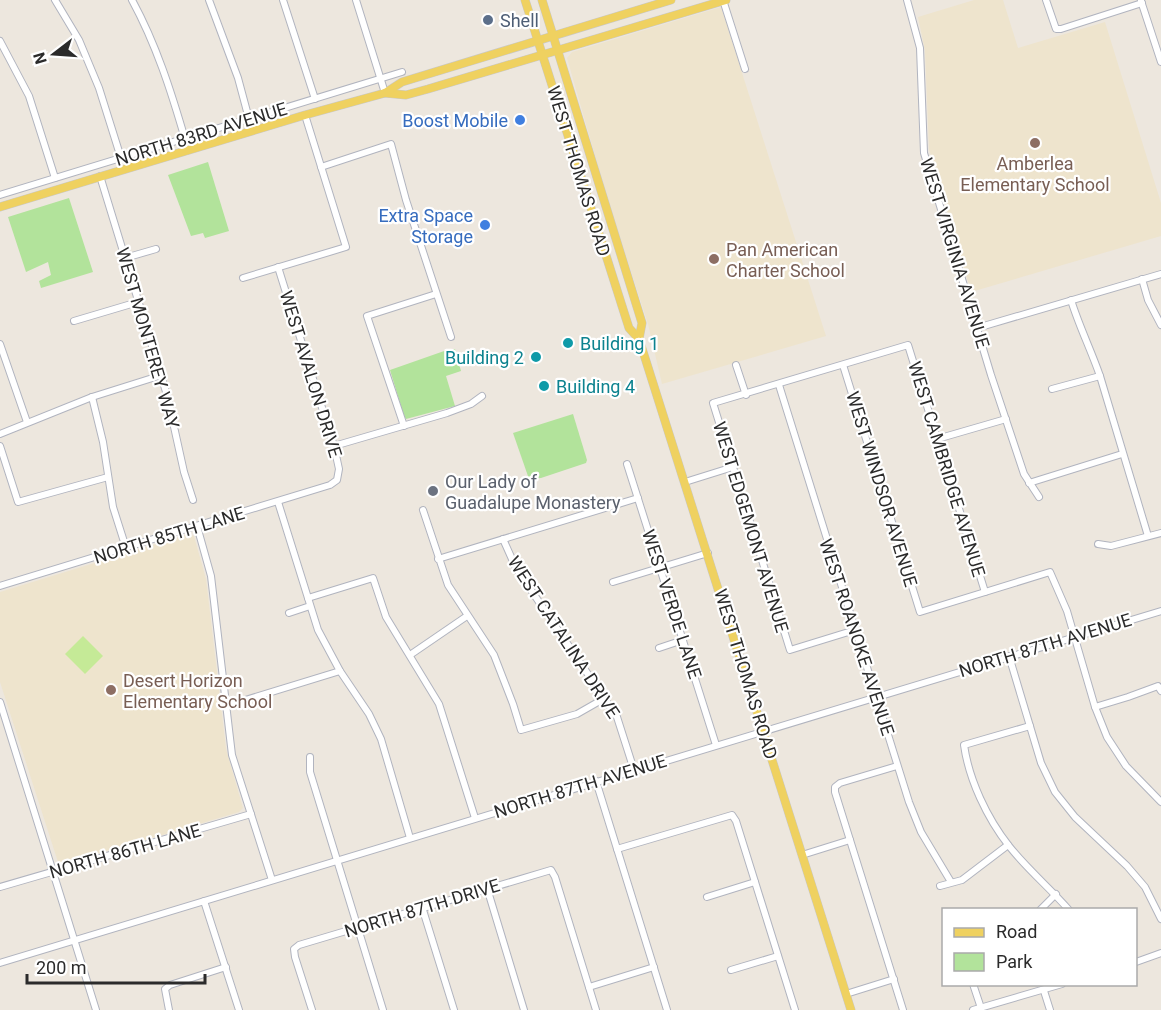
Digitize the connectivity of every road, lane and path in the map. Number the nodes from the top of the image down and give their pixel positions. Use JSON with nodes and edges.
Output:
{"nodes":[{"id":1,"x":55,"y":0,"type":"edge"},
{"id":2,"x":132,"y":0,"type":"edge"},
{"id":3,"x":209,"y":0,"type":"edge"},
{"id":4,"x":283,"y":0,"type":"edge"},
{"id":5,"x":356,"y":0,"type":"edge"},
{"id":6,"x":525,"y":0,"type":"edge"},
{"id":7,"x":542,"y":0,"type":"edge"},
{"id":8,"x":671,"y":0,"type":"edge"},
{"id":9,"x":724,"y":0,"type":"edge"},
{"id":10,"x":907,"y":0,"type":"edge"},
{"id":11,"x":1046,"y":0,"type":"edge"},
{"id":12,"x":1142,"y":2,"type":"edge"},
{"id":13,"x":553,"y":35,"type":"junction"},
{"id":14,"x":538,"y":39,"type":"junction"},
{"id":15,"x":0,"y":41,"type":"edge"},
{"id":16,"x":558,"y":51,"type":"junction"},
{"id":17,"x":543,"y":55,"type":"junction"},
{"id":18,"x":1161,"y":62,"type":"edge"},
{"id":19,"x":745,"y":69,"type":"dead end"},
{"id":20,"x":402,"y":72,"type":"dead end"},
{"id":21,"x":381,"y":79,"type":"junction"},
{"id":22,"x":385,"y":93,"type":"junction"},
{"id":23,"x":315,"y":99,"type":"junction"},
{"id":24,"x":304,"y":115,"type":"junction"},
{"id":25,"x":249,"y":119,"type":"junction"},
{"id":26,"x":185,"y":138,"type":"junction"},
{"id":27,"x":121,"y":158,"type":"junction"},
{"id":28,"x":321,"y":167,"type":"junction"},
{"id":29,"x":100,"y":176,"type":"junction"},
{"id":30,"x":55,"y":178,"type":"junction"},
{"id":31,"x":0,"y":195,"type":"edge"},
{"id":32,"x":604,"y":200,"type":"junction"},
{"id":33,"x":589,"y":204,"type":"junction"},
{"id":34,"x":0,"y":207,"type":"edge"},
{"id":35,"x":156,"y":249,"type":"dead end"},
{"id":36,"x":125,"y":258,"type":"junction"},
{"id":37,"x":278,"y":267,"type":"junction"},
{"id":38,"x":1161,"y":274,"type":"edge"},
{"id":39,"x":243,"y":278,"type":"dead end"},
{"id":40,"x":1142,"y":279,"type":"junction"},
{"id":41,"x":436,"y":294,"type":"junction"},
{"id":42,"x":1071,"y":300,"type":"junction"},
{"id":43,"x":138,"y":302,"type":"junction"},
{"id":44,"x":74,"y":321,"type":"dead end"},
{"id":45,"x":1161,"y":325,"type":"edge"},
{"id":46,"x":977,"y":328,"type":"junction"},
{"id":47,"x":451,"y":337,"type":"dead end"},
{"id":48,"x":639,"y":339,"type":"junction"},
{"id":49,"x":0,"y":344,"type":"edge"},
{"id":50,"x":2,"y":354,"type":"edge"},
{"id":51,"x":736,"y":365,"type":"dead end"},
{"id":52,"x":843,"y":365,"type":"junction"},
{"id":53,"x":162,"y":375,"type":"junction"},
{"id":54,"x":1100,"y":376,"type":"junction"},
{"id":55,"x":779,"y":385,"type":"junction"},
{"id":56,"x":1052,"y":389,"type":"dead end"},
{"id":57,"x":746,"y":395,"type":"junction"},
{"id":58,"x":482,"y":396,"type":"dead end"},
{"id":59,"x":92,"y":397,"type":"junction"},
{"id":60,"x":1006,"y":419,"type":"junction"},
{"id":61,"x":27,"y":422,"type":"junction"},
{"id":62,"x":404,"y":426,"type":"junction"},
{"id":63,"x":0,"y":434,"type":"edge"},
{"id":64,"x":937,"y":439,"type":"junction"},
{"id":65,"x":0,"y":446,"type":"edge"},
{"id":66,"x":334,"y":446,"type":"junction"},
{"id":67,"x":1122,"y":454,"type":"junction"},
{"id":68,"x":627,"y":464,"type":"dead end"},
{"id":69,"x":733,"y":467,"type":"junction"},
{"id":70,"x":108,"y":477,"type":"junction"},
{"id":71,"x":337,"y":480,"type":"joint"},
{"id":72,"x":685,"y":482,"type":"junction"},
{"id":73,"x":1029,"y":483,"type":"junction"},
{"id":74,"x":1040,"y":497,"type":"dead end"},
{"id":75,"x":638,"y":498,"type":"junction"},
{"id":76,"x":193,"y":500,"type":"dead end"},
{"id":77,"x":278,"y":502,"type":"junction"},
{"id":78,"x":423,"y":510,"type":"dead end"},
{"id":79,"x":197,"y":526,"type":"junction"},
{"id":80,"x":1161,"y":532,"type":"edge"},
{"id":81,"x":1148,"y":536,"type":"junction"},
{"id":82,"x":503,"y":539,"type":"junction"},
{"id":83,"x":1098,"y":544,"type":"dead end"},
{"id":84,"x":126,"y":548,"type":"junction"},
{"id":85,"x":708,"y":553,"type":"junction"},
{"id":86,"x":438,"y":559,"type":"junction"},
{"id":87,"x":660,"y":568,"type":"junction"},
{"id":88,"x":613,"y":582,"type":"dead end"},
{"id":89,"x":0,"y":586,"type":"edge"},
{"id":90,"x":985,"y":592,"type":"junction"},
{"id":91,"x":308,"y":598,"type":"junction"},
{"id":92,"x":310,"y":606,"type":"junction"},
{"id":93,"x":1161,"y":611,"type":"edge"},
{"id":94,"x":289,"y":613,"type":"dead end"},
{"id":95,"x":467,"y":616,"type":"junction"},
{"id":96,"x":855,"y":630,"type":"junction"},
{"id":97,"x":1075,"y":636,"type":"junction"},
{"id":98,"x":683,"y":640,"type":"junction"},
{"id":99,"x":659,"y":648,"type":"dead end"},
{"id":100,"x":410,"y":655,"type":"junction"},
{"id":101,"x":1009,"y":656,"type":"junction"},
{"id":102,"x":340,"y":671,"type":"junction"},
{"id":103,"x":1160,"y":688,"type":"edge"},
{"id":104,"x":876,"y":696,"type":"junction"},
{"id":105,"x":605,"y":698,"type":"junction"},
{"id":106,"x":0,"y":702,"type":"edge"},
{"id":107,"x":226,"y":706,"type":"junction"},
{"id":108,"x":1095,"y":707,"type":"junction"},
{"id":109,"x":2,"y":715,"type":"edge"},
{"id":110,"x":1030,"y":726,"type":"junction"},
{"id":111,"x":763,"y":730,"type":"junction"},
{"id":112,"x":716,"y":745,"type":"junction"},
{"id":113,"x":310,"y":757,"type":"dead end"},
{"id":114,"x":897,"y":766,"type":"junction"},
{"id":115,"x":634,"y":770,"type":"junction"},
{"id":116,"x":596,"y":782,"type":"junction"},
{"id":117,"x":1161,"y":802,"type":"edge"},
{"id":118,"x":251,"y":814,"type":"junction"},
{"id":119,"x":475,"y":818,"type":"junction"},
{"id":120,"x":410,"y":838,"type":"junction"},
{"id":121,"x":850,"y":840,"type":"junction"},
{"id":122,"x":1008,"y":845,"type":"junction"},
{"id":123,"x":617,"y":849,"type":"junction"},
{"id":124,"x":802,"y":855,"type":"junction"},
{"id":125,"x":336,"y":861,"type":"junction"},
{"id":126,"x":53,"y":872,"type":"junction"},
{"id":127,"x":272,"y":880,"type":"junction"},
{"id":128,"x":755,"y":882,"type":"junction"},
{"id":129,"x":951,"y":882,"type":"junction"},
{"id":130,"x":940,"y":886,"type":"dead end"},
{"id":131,"x":0,"y":887,"type":"edge"},
{"id":132,"x":487,"y":888,"type":"junction"},
{"id":133,"x":1056,"y":894,"type":"junction"},
{"id":134,"x":707,"y":897,"type":"dead end"},
{"id":135,"x":204,"y":901,"type":"junction"},
{"id":136,"x":422,"y":907,"type":"junction"},
{"id":137,"x":1041,"y":908,"type":"edge"},
{"id":138,"x":1069,"y":908,"type":"edge"},
{"id":139,"x":1161,"y":919,"type":"edge"},
{"id":140,"x":357,"y":928,"type":"junction"},
{"id":141,"x":74,"y":940,"type":"junction"},
{"id":142,"x":1161,"y":953,"type":"edge"},
{"id":143,"x":778,"y":956,"type":"junction"},
{"id":144,"x":1137,"y":962,"type":"edge"},
{"id":145,"x":0,"y":963,"type":"edge"},
{"id":146,"x":226,"y":967,"type":"junction"},
{"id":147,"x":654,"y":967,"type":"junction"},
{"id":148,"x":731,"y":970,"type":"dead end"},
{"id":149,"x":894,"y":979,"type":"junction"},
{"id":150,"x":973,"y":986,"type":"edge"},
{"id":151,"x":1057,"y":986,"type":"edge"},
{"id":152,"x":589,"y":987,"type":"junction"},
{"id":153,"x":1044,"y":991,"type":"junction"},
{"id":154,"x":846,"y":994,"type":"junction"},
{"id":155,"x":977,"y":1009,"type":"edge"},
{"id":156,"x":95,"y":1010,"type":"edge"},
{"id":157,"x":169,"y":1010,"type":"edge"},
{"id":158,"x":239,"y":1010,"type":"edge"},
{"id":159,"x":312,"y":1010,"type":"edge"},
{"id":160,"x":383,"y":1010,"type":"edge"},
{"id":161,"x":454,"y":1010,"type":"edge"},
{"id":162,"x":524,"y":1010,"type":"edge"},
{"id":163,"x":596,"y":1010,"type":"edge"},
{"id":164,"x":667,"y":1010,"type":"edge"},
{"id":165,"x":795,"y":1010,"type":"edge"},
{"id":166,"x":851,"y":1010,"type":"edge"},
{"id":167,"x":903,"y":1010,"type":"edge"},
{"id":168,"x":1050,"y":1010,"type":"edge"}],
"edges":[{"from":1,"to":27,"type":"street"},
{"from":2,"to":26,"type":"street"},
{"from":3,"to":25,"type":"street"},
{"from":4,"to":23,"type":"street"},
{"from":5,"to":21,"type":"street"},
{"from":6,"to":14,"type":"main road","name":"WEST THOMAS ROAD"},
{"from":7,"to":13,"type":"main road","name":"WEST THOMAS ROAD"},
{"from":8,"to":13,"type":"main road","name":"NORTH 83RD AVENUE"},
{"from":9,"to":16,"type":"main road","name":"NORTH 83RD AVENUE"},
{"from":9,"to":19,"type":"street"},
{"from":10,"to":46,"type":"street","name":"WEST VIRGINIA AVENUE"},
{"from":11,"to":12,"type":"street"},
{"from":12,"to":18,"type":"street"},
{"from":13,"to":14,"type":"main road","name":"NORTH 83RD AVENUE"},
{"from":13,"to":16,"type":"main road","name":"WEST THOMAS ROAD"},
{"from":14,"to":17,"type":"main road","name":"WEST THOMAS ROAD"},
{"from":14,"to":22,"type":"main road","name":"NORTH 83RD AVENUE"},
{"from":15,"to":30,"type":"street"},
{"from":16,"to":17,"type":"main road","name":"NORTH 83RD AVENUE"},
{"from":16,"to":32,"type":"main road","name":"WEST THOMAS ROAD"},
{"from":17,"to":22,"type":"main road","name":"NORTH 83RD AVENUE"},
{"from":17,"to":33,"type":"main road","name":"WEST THOMAS ROAD"},
{"from":20,"to":21,"type":"street","name":"NORTH 83RD AVENUE"},
{"from":21,"to":22,"type":"street"},
{"from":21,"to":23,"type":"street","name":"NORTH 83RD AVENUE"},
{"from":22,"to":24,"type":"main road","name":"NORTH 83RD AVENUE"},
{"from":23,"to":25,"type":"street","name":"NORTH 83RD AVENUE"},
{"from":24,"to":28,"type":"street"},
{"from":24,"to":29,"type":"main road","name":"NORTH 83RD AVENUE"},
{"from":25,"to":26,"type":"street","name":"NORTH 83RD AVENUE"},
{"from":26,"to":27,"type":"street","name":"NORTH 83RD AVENUE"},
{"from":27,"to":30,"type":"street","name":"NORTH 83RD AVENUE"},
{"from":28,"to":37,"type":"street"},
{"from":28,"to":41,"type":"street"},
{"from":29,"to":34,"type":"main road","name":"NORTH 83RD AVENUE"},
{"from":29,"to":36,"type":"street","name":"WEST MONTEREY WAY"},
{"from":30,"to":31,"type":"street","name":"NORTH 83RD AVENUE"},
{"from":32,"to":33,"type":"main road"},
{"from":32,"to":48,"type":"main road","name":"WEST THOMAS ROAD"},
{"from":33,"to":48,"type":"main road","name":"WEST THOMAS ROAD"},
{"from":35,"to":36,"type":"street"},
{"from":36,"to":43,"type":"street","name":"WEST MONTEREY WAY"},
{"from":37,"to":39,"type":"street"},
{"from":37,"to":66,"type":"street","name":"WEST AVALON DRIVE"},
{"from":38,"to":40,"type":"street"},
{"from":40,"to":42,"type":"street"},
{"from":40,"to":45,"type":"street"},
{"from":41,"to":47,"type":"street"},
{"from":41,"to":62,"type":"street"},
{"from":42,"to":46,"type":"street"},
{"from":42,"to":54,"type":"street"},
{"from":43,"to":44,"type":"street"},
{"from":43,"to":53,"type":"street","name":"WEST MONTEREY WAY"},
{"from":46,"to":60,"type":"street","name":"WEST VIRGINIA AVENUE"},
{"from":48,"to":72,"type":"main road","name":"WEST THOMAS ROAD"},
{"from":49,"to":50,"type":"street"},
{"from":50,"to":61,"type":"street"},
{"from":51,"to":57,"type":"street"},
{"from":52,"to":55,"type":"street"},
{"from":52,"to":64,"type":"street","name":"WEST CAMBRIDGE AVENUE"},
{"from":52,"to":90,"type":"street","name":"WEST WINDSOR AVENUE"},
{"from":53,"to":59,"type":"street"},
{"from":53,"to":76,"type":"street","name":"WEST MONTEREY WAY"},
{"from":54,"to":56,"type":"street"},
{"from":54,"to":67,"type":"street"},
{"from":55,"to":57,"type":"street"},
{"from":55,"to":96,"type":"street","name":"WEST ROANOKE AVENUE"},
{"from":57,"to":69,"type":"street","name":"WEST EDGEMONT AVENUE"},
{"from":58,"to":62,"type":"street"},
{"from":59,"to":61,"type":"street"},
{"from":59,"to":70,"type":"street"},
{"from":60,"to":64,"type":"street"},
{"from":60,"to":73,"type":"street","name":"WEST VIRGINIA AVENUE"},
{"from":61,"to":63,"type":"street"},
{"from":62,"to":66,"type":"street"},
{"from":64,"to":90,"type":"street","name":"WEST CAMBRIDGE AVENUE"},
{"from":65,"to":70,"type":"street"},
{"from":66,"to":71,"type":"street","name":"WEST AVALON DRIVE"},
{"from":67,"to":73,"type":"street"},
{"from":67,"to":81,"type":"street"},
{"from":68,"to":75,"type":"street","name":"WEST VERDE LANE"},
{"from":69,"to":72,"type":"street"},
{"from":69,"to":96,"type":"street","name":"WEST EDGEMONT AVENUE"},
{"from":70,"to":84,"type":"street"},
{"from":71,"to":77,"type":"street","name":"NORTH 85TH LANE"},
{"from":72,"to":85,"type":"main road","name":"WEST THOMAS ROAD"},
{"from":73,"to":74,"type":"street","name":"WEST VIRGINIA AVENUE"},
{"from":75,"to":82,"type":"street"},
{"from":75,"to":87,"type":"street","name":"WEST VERDE LANE"},
{"from":77,"to":79,"type":"street","name":"NORTH 85TH LANE"},
{"from":77,"to":91,"type":"street"},
{"from":78,"to":86,"type":"street"},
{"from":79,"to":84,"type":"street","name":"NORTH 85TH LANE"},
{"from":79,"to":107,"type":"street"},
{"from":80,"to":81,"type":"street"},
{"from":81,"to":83,"type":"street"},
{"from":82,"to":86,"type":"street"},
{"from":82,"to":105,"type":"street","name":"WEST CATALINA DRIVE"},
{"from":84,"to":89,"type":"street","name":"NORTH 85TH LANE"},
{"from":85,"to":87,"type":"street"},
{"from":85,"to":111,"type":"main road","name":"WEST THOMAS ROAD"},
{"from":86,"to":95,"type":"street"},
{"from":87,"to":88,"type":"street"},
{"from":87,"to":98,"type":"street","name":"WEST VERDE LANE"},
{"from":90,"to":97,"type":"street"},
{"from":91,"to":92,"type":"street"},
{"from":91,"to":100,"type":"street"},
{"from":92,"to":94,"type":"street"},
{"from":92,"to":102,"type":"street"},
{"from":93,"to":97,"type":"street","name":"NORTH 87TH AVENUE"},
{"from":95,"to":100,"type":"street"},
{"from":95,"to":105,"type":"street"},
{"from":96,"to":104,"type":"street","name":"WEST ROANOKE AVENUE"},
{"from":97,"to":101,"type":"street","name":"NORTH 87TH AVENUE"},
{"from":97,"to":108,"type":"street"},
{"from":98,"to":99,"type":"street"},
{"from":98,"to":112,"type":"street","name":"WEST VERDE LANE"},
{"from":100,"to":119,"type":"street"},
{"from":101,"to":104,"type":"street","name":"NORTH 87TH AVENUE"},
{"from":101,"to":110,"type":"street"},
{"from":102,"to":107,"type":"street"},
{"from":102,"to":120,"type":"street"},
{"from":103,"to":108,"type":"street"},
{"from":104,"to":111,"type":"street","name":"NORTH 87TH AVENUE"},
{"from":104,"to":114,"type":"street","name":"WEST ROANOKE AVENUE"},
{"from":105,"to":115,"type":"street","name":"WEST CATALINA DRIVE"},
{"from":106,"to":109,"type":"street"},
{"from":107,"to":118,"type":"street"},
{"from":108,"to":117,"type":"street"},
{"from":109,"to":126,"type":"street"},
{"from":110,"to":122,"type":"street"},
{"from":110,"to":139,"type":"street"},
{"from":111,"to":112,"type":"street","name":"NORTH 87TH AVENUE"},
{"from":111,"to":124,"type":"main road","name":"WEST THOMAS ROAD"},
{"from":112,"to":115,"type":"street","name":"NORTH 87TH AVENUE"},
{"from":113,"to":125,"type":"street"},
{"from":114,"to":121,"type":"street"},
{"from":114,"to":129,"type":"street","name":"WEST ROANOKE AVENUE"},
{"from":115,"to":116,"type":"street","name":"NORTH 87TH AVENUE"},
{"from":116,"to":119,"type":"street","name":"NORTH 87TH AVENUE"},
{"from":116,"to":123,"type":"street"},
{"from":118,"to":126,"type":"street","name":"NORTH 86TH LANE"},
{"from":118,"to":127,"type":"street"},
{"from":119,"to":120,"type":"street","name":"NORTH 87TH AVENUE"},
{"from":120,"to":125,"type":"street","name":"NORTH 87TH AVENUE"},
{"from":121,"to":124,"type":"street"},
{"from":121,"to":149,"type":"street"},
{"from":122,"to":129,"type":"street"},
{"from":122,"to":133,"type":"street"},
{"from":123,"to":128,"type":"street"},
{"from":123,"to":147,"type":"street"},
{"from":124,"to":154,"type":"main road","name":"WEST THOMAS ROAD"},
{"from":125,"to":127,"type":"street","name":"NORTH 87TH AVENUE"},
{"from":125,"to":140,"type":"street"},
{"from":126,"to":131,"type":"street","name":"NORTH 86TH LANE"},
{"from":126,"to":141,"type":"street"},
{"from":127,"to":135,"type":"street","name":"NORTH 87TH AVENUE"},
{"from":128,"to":134,"type":"street"},
{"from":128,"to":143,"type":"street"},
{"from":129,"to":130,"type":"street"},
{"from":132,"to":136,"type":"street","name":"NORTH 87TH DRIVE"},
{"from":132,"to":152,"type":"street","name":"NORTH 87TH DRIVE"},
{"from":132,"to":162,"type":"street"},
{"from":133,"to":137,"type":"street"},
{"from":133,"to":138,"type":"street"},
{"from":135,"to":141,"type":"street","name":"NORTH 87TH AVENUE"},
{"from":135,"to":146,"type":"street"},
{"from":136,"to":140,"type":"street","name":"NORTH 87TH DRIVE"},
{"from":136,"to":161,"type":"street"},
{"from":140,"to":159,"type":"street","name":"NORTH 87TH DRIVE"},
{"from":140,"to":160,"type":"street"},
{"from":141,"to":145,"type":"street","name":"NORTH 87TH AVENUE"},
{"from":141,"to":156,"type":"street"},
{"from":142,"to":144,"type":"street"},
{"from":143,"to":148,"type":"street"},
{"from":143,"to":165,"type":"street"},
{"from":146,"to":157,"type":"street"},
{"from":146,"to":158,"type":"street"},
{"from":147,"to":152,"type":"street"},
{"from":147,"to":164,"type":"street"},
{"from":149,"to":154,"type":"street"},
{"from":149,"to":167,"type":"street"},
{"from":150,"to":155,"type":"street"},
{"from":151,"to":153,"type":"street"},
{"from":152,"to":163,"type":"street"},
{"from":153,"to":155,"type":"street"},
{"from":153,"to":168,"type":"street"},
{"from":154,"to":166,"type":"main road","name":"WEST THOMAS ROAD"}]}
